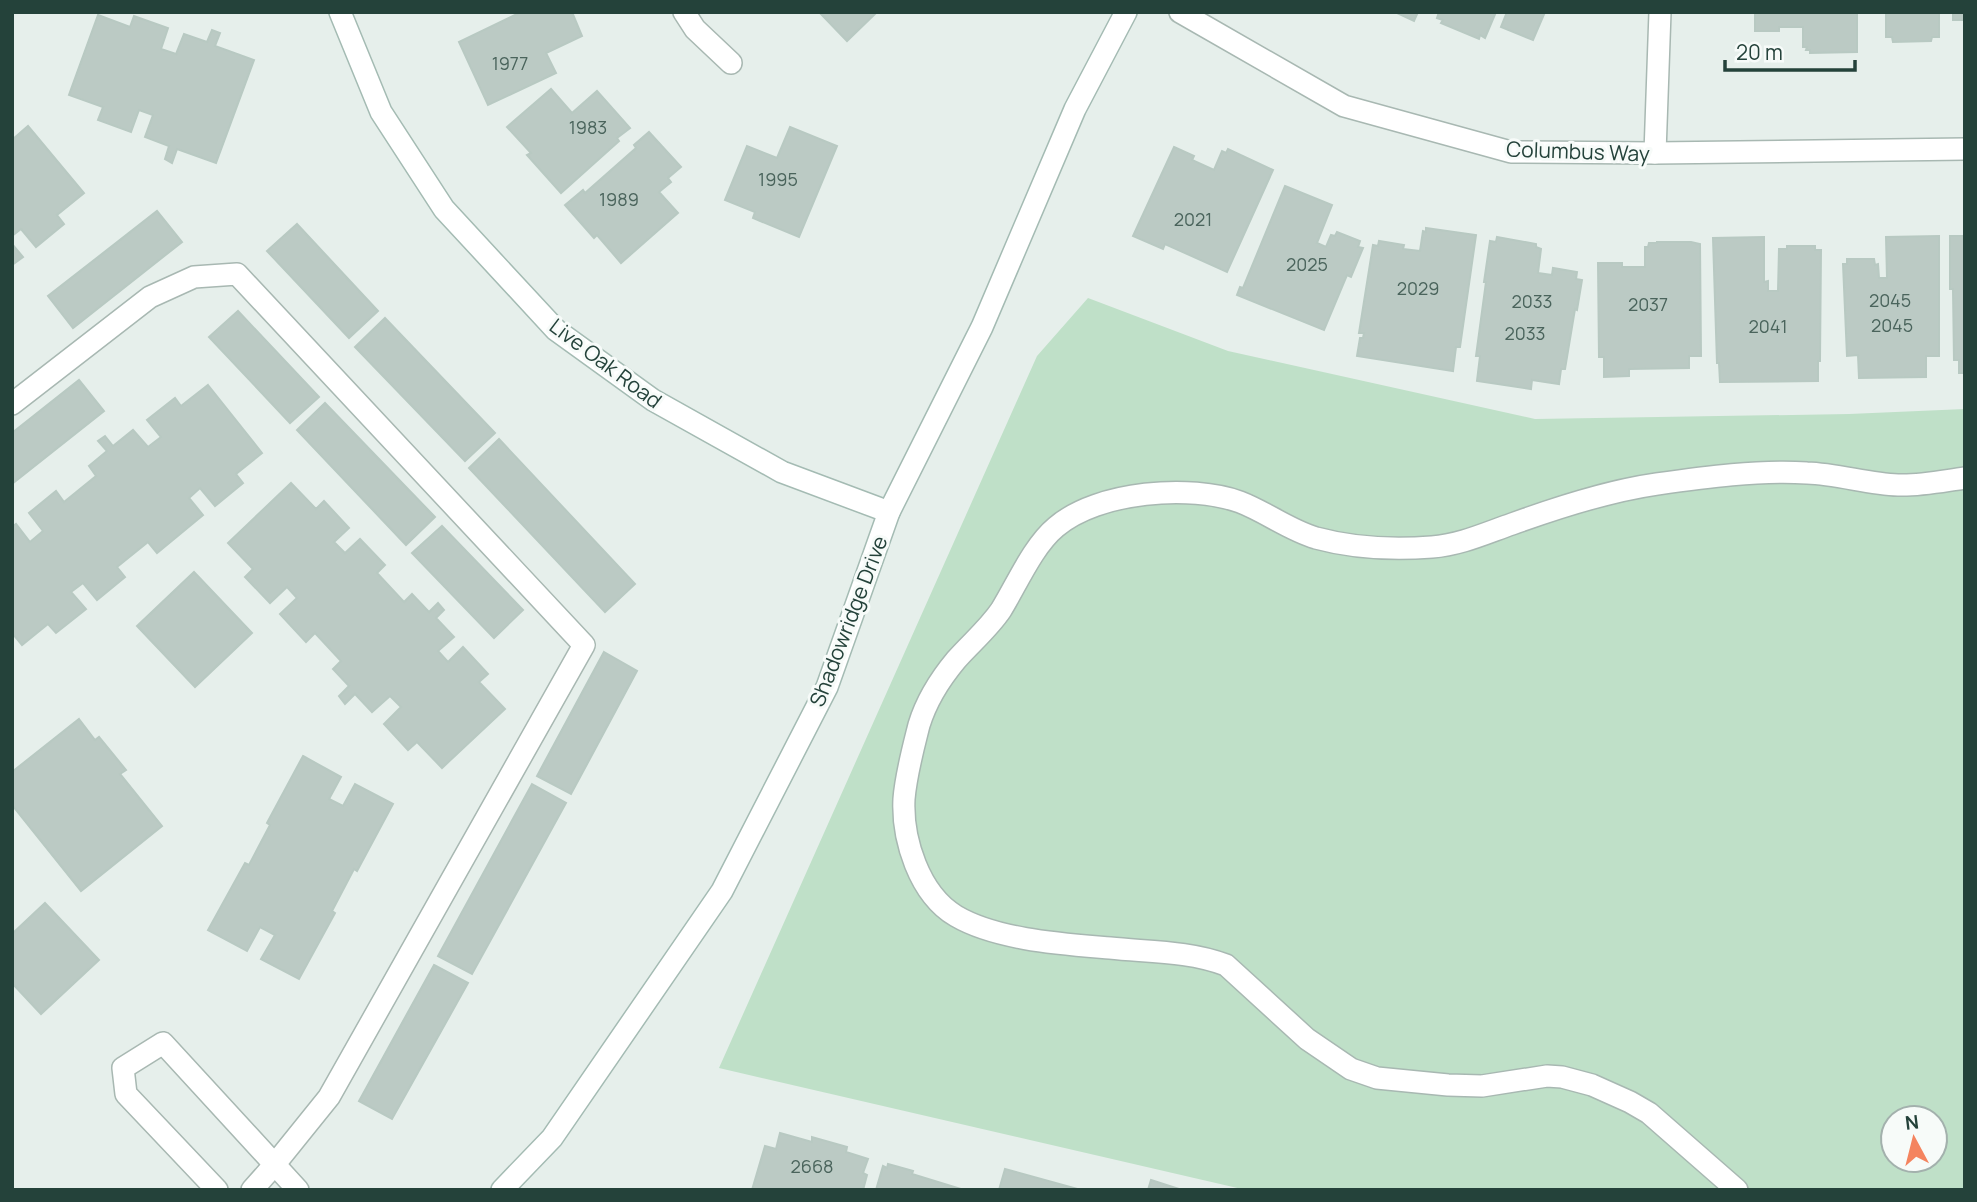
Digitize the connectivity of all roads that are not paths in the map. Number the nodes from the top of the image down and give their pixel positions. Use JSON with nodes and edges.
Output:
{"nodes":[{"id":1,"x":340,"y":12,"type":"edge"},
{"id":2,"x":684,"y":12,"type":"edge"},
{"id":3,"x":1126,"y":12,"type":"edge"},
{"id":4,"x":1180,"y":12,"type":"edge"},
{"id":5,"x":1660,"y":12,"type":"edge"},
{"id":6,"x":732,"y":63,"type":"dead end"},
{"id":7,"x":1965,"y":149,"type":"edge"},
{"id":8,"x":1654,"y":153,"type":"junction"},
{"id":9,"x":12,"y":404,"type":"edge"},
{"id":10,"x":1965,"y":478,"type":"edge"},
{"id":11,"x":888,"y":512,"type":"junction"},
{"id":12,"x":275,"y":1164,"type":"junction"},
{"id":13,"x":217,"y":1190,"type":"edge"},
{"id":14,"x":252,"y":1190,"type":"edge"},
{"id":15,"x":298,"y":1190,"type":"edge"},
{"id":16,"x":502,"y":1190,"type":"edge"},
{"id":17,"x":1737,"y":1190,"type":"edge"}],
"edges":[{"from":1,"to":11,"type":"street","name":"Live Oak Road"},
{"from":2,"to":6,"type":"street"},
{"from":3,"to":11,"type":"street","name":"Shadowridge Drive"},
{"from":4,"to":8,"type":"street","name":"Columbus Way"},
{"from":5,"to":8,"type":"street"},
{"from":7,"to":8,"type":"street","name":"Columbus Way"},
{"from":9,"to":12,"type":"street"},
{"from":10,"to":17,"type":"street"},
{"from":11,"to":16,"type":"street","name":"Shadowridge Drive"},
{"from":12,"to":13,"type":"street"},
{"from":12,"to":14,"type":"street"},
{"from":12,"to":15,"type":"street"}]}
